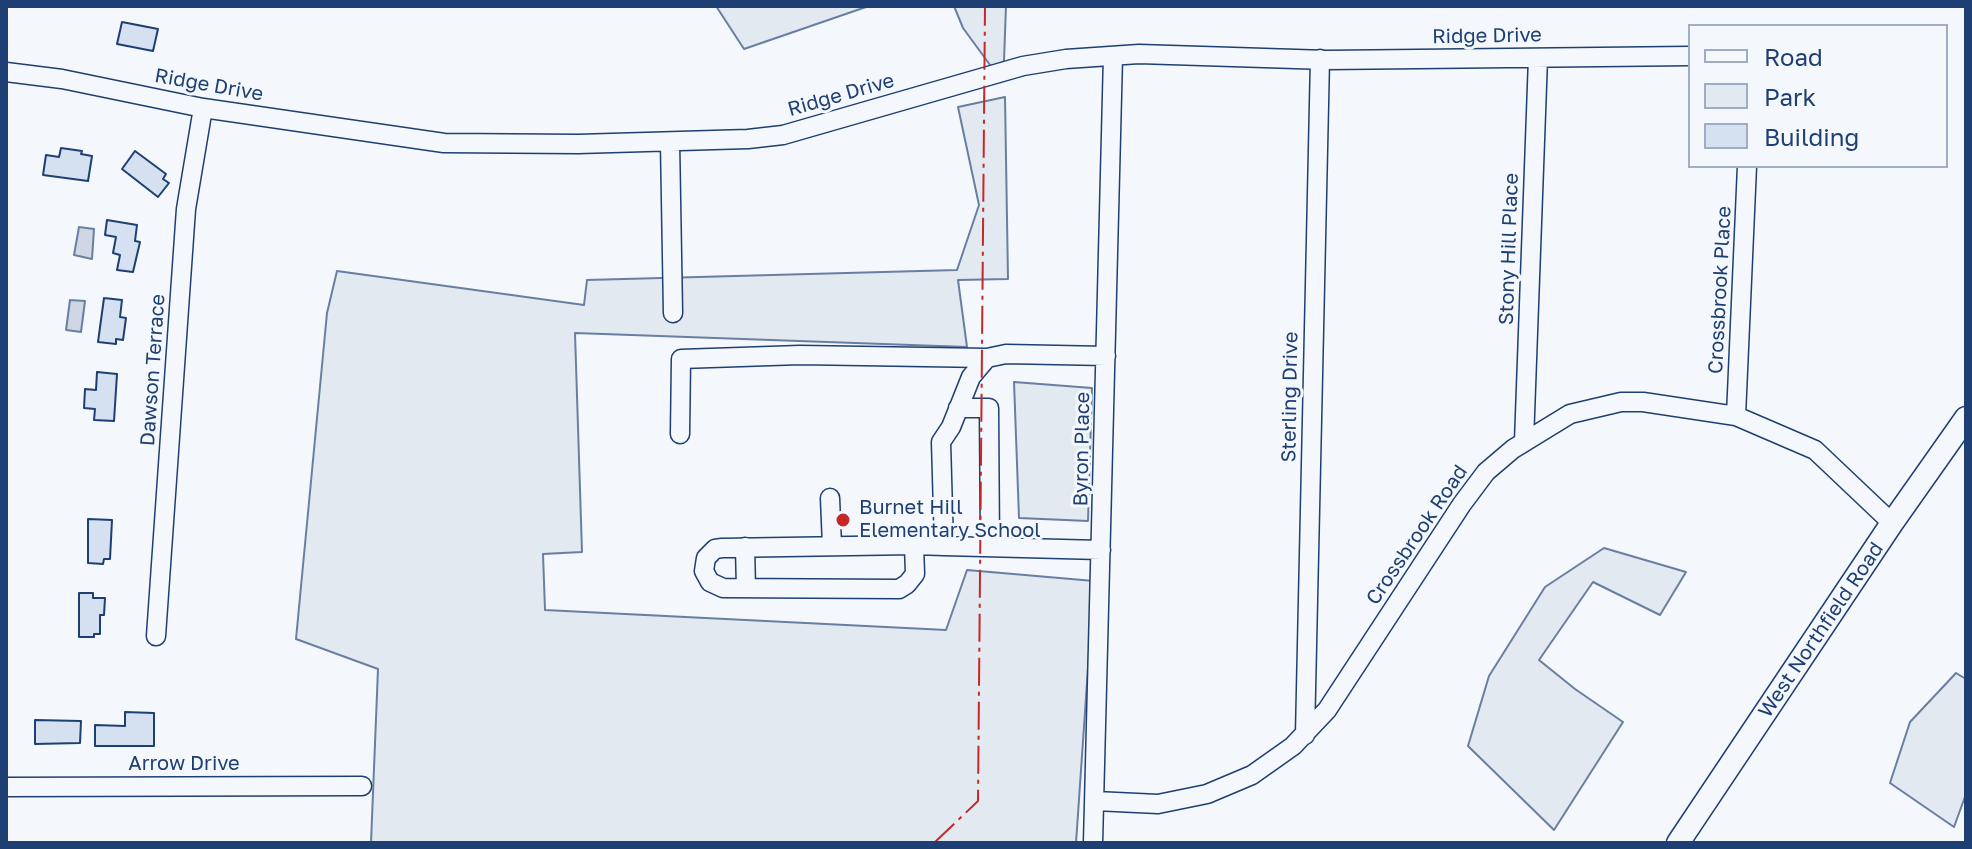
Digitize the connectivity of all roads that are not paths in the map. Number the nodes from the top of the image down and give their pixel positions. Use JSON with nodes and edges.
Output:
{"nodes":[{"id":1,"x":1113,"y":56,"type":"junction"},
{"id":2,"x":1688,"y":56,"type":"edge"},
{"id":3,"x":1538,"y":58,"type":"junction"},
{"id":4,"x":1320,"y":59,"type":"junction"},
{"id":5,"x":6,"y":72,"type":"edge"},
{"id":6,"x":203,"y":108,"type":"junction"},
{"id":7,"x":670,"y":142,"type":"junction"},
{"id":8,"x":1747,"y":168,"type":"edge"},
{"id":9,"x":673,"y":313,"type":"dead end"},
{"id":10,"x":1106,"y":356,"type":"junction"},
{"id":11,"x":987,"y":358,"type":"junction"},
{"id":12,"x":958,"y":408,"type":"junction"},
{"id":13,"x":1736,"y":416,"type":"junction"},
{"id":14,"x":1966,"y":418,"type":"edge"},
{"id":15,"x":680,"y":434,"type":"dead end"},
{"id":16,"x":1524,"y":442,"type":"junction"},
{"id":17,"x":830,"y":498,"type":"dead end"},
{"id":18,"x":1892,"y":523,"type":"junction"},
{"id":19,"x":914,"y":545,"type":"junction"},
{"id":20,"x":832,"y":546,"type":"junction"},
{"id":21,"x":944,"y":546,"type":"junction"},
{"id":22,"x":745,"y":547,"type":"junction"},
{"id":23,"x":990,"y":547,"type":"junction"},
{"id":24,"x":1101,"y":550,"type":"junction"},
{"id":25,"x":746,"y":588,"type":"junction"},
{"id":26,"x":156,"y":636,"type":"dead end"},
{"id":27,"x":1305,"y":735,"type":"junction"},
{"id":28,"x":362,"y":786,"type":"dead end"},
{"id":29,"x":6,"y":787,"type":"edge"},
{"id":30,"x":1095,"y":801,"type":"junction"},
{"id":31,"x":1093,"y":843,"type":"edge"},
{"id":32,"x":1678,"y":843,"type":"edge"}],
"edges":[{"from":1,"to":4,"type":"street","name":"Ridge Drive"},
{"from":1,"to":7,"type":"street","name":"Ridge Drive"},
{"from":1,"to":10,"type":"street","name":"Byron Place"},
{"from":2,"to":3,"type":"street","name":"Ridge Drive"},
{"from":3,"to":4,"type":"street","name":"Ridge Drive"},
{"from":3,"to":16,"type":"street","name":"Stony Hill Place"},
{"from":4,"to":27,"type":"street","name":"Sterling Drive"},
{"from":5,"to":6,"type":"street","name":"Ridge Drive"},
{"from":6,"to":7,"type":"street","name":"Ridge Drive"},
{"from":6,"to":26,"type":"street","name":"Dawson Terrace"},
{"from":7,"to":9,"type":"street"},
{"from":8,"to":13,"type":"street","name":"Crossbrook Place"},
{"from":10,"to":11,"type":"street"},
{"from":10,"to":24,"type":"street","name":"Byron Place"},
{"from":11,"to":12,"type":"street"},
{"from":11,"to":15,"type":"street"},
{"from":12,"to":21,"type":"street"},
{"from":12,"to":23,"type":"street"},
{"from":13,"to":16,"type":"street","name":"Crossbrook Road"},
{"from":13,"to":18,"type":"street","name":"Crossbrook Road"},
{"from":14,"to":18,"type":"main road","name":"West Northfield Road"},
{"from":16,"to":27,"type":"street","name":"Crossbrook Road"},
{"from":17,"to":20,"type":"street"},
{"from":18,"to":32,"type":"main road","name":"West Northfield Road"},
{"from":19,"to":20,"type":"street"},
{"from":19,"to":21,"type":"street"},
{"from":19,"to":25,"type":"street"},
{"from":20,"to":22,"type":"street"},
{"from":21,"to":23,"type":"street"},
{"from":22,"to":25,"type":"street"},
{"from":22,"to":25,"type":"street"},
{"from":23,"to":24,"type":"street"},
{"from":24,"to":30,"type":"street","name":"Byron Place"},
{"from":27,"to":30,"type":"street","name":"Crossbrook Road"},
{"from":28,"to":29,"type":"street","name":"Arrow Drive"},
{"from":30,"to":31,"type":"street","name":"Byron Place"}]}
